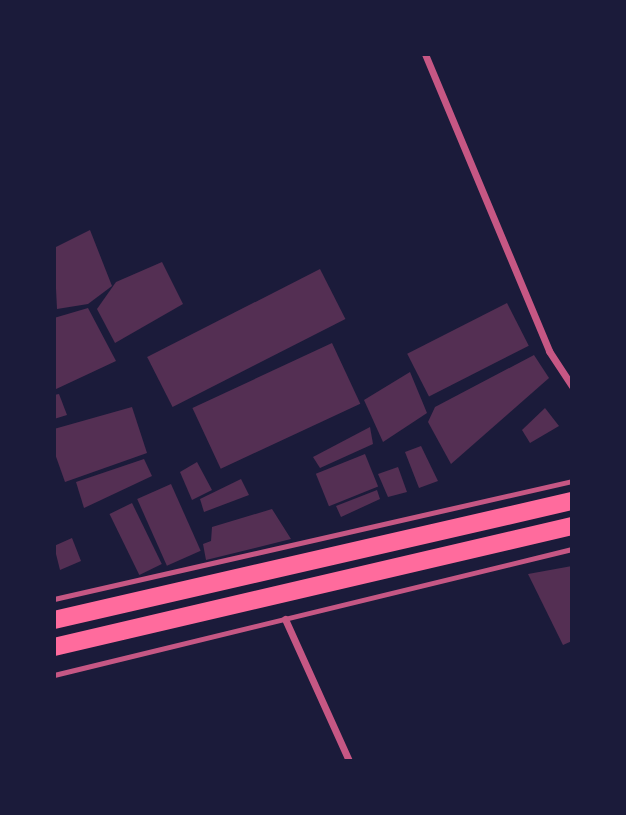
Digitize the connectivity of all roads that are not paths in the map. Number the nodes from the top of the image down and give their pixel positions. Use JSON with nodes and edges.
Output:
{"nodes":[{"id":1,"x":425,"y":54,"type":"edge"},
{"id":2,"x":572,"y":387,"type":"edge"},
{"id":3,"x":572,"y":481,"type":"edge"},
{"id":4,"x":572,"y":501,"type":"edge"},
{"id":5,"x":572,"y":526,"type":"edge"},
{"id":6,"x":572,"y":549,"type":"edge"},
{"id":7,"x":54,"y":599,"type":"edge"},
{"id":8,"x":285,"y":619,"type":"junction"},
{"id":9,"x":54,"y":620,"type":"edge"},
{"id":10,"x":54,"y":647,"type":"edge"},
{"id":11,"x":54,"y":675,"type":"edge"},
{"id":12,"x":349,"y":761,"type":"edge"}],
"edges":[{"from":1,"to":2,"type":"street"},
{"from":3,"to":7,"type":"lane"},
{"from":4,"to":9,"type":"highway"},
{"from":5,"to":10,"type":"highway"},
{"from":6,"to":8,"type":"lane"},
{"from":8,"to":11,"type":"lane"},
{"from":8,"to":12,"type":"street"}]}
